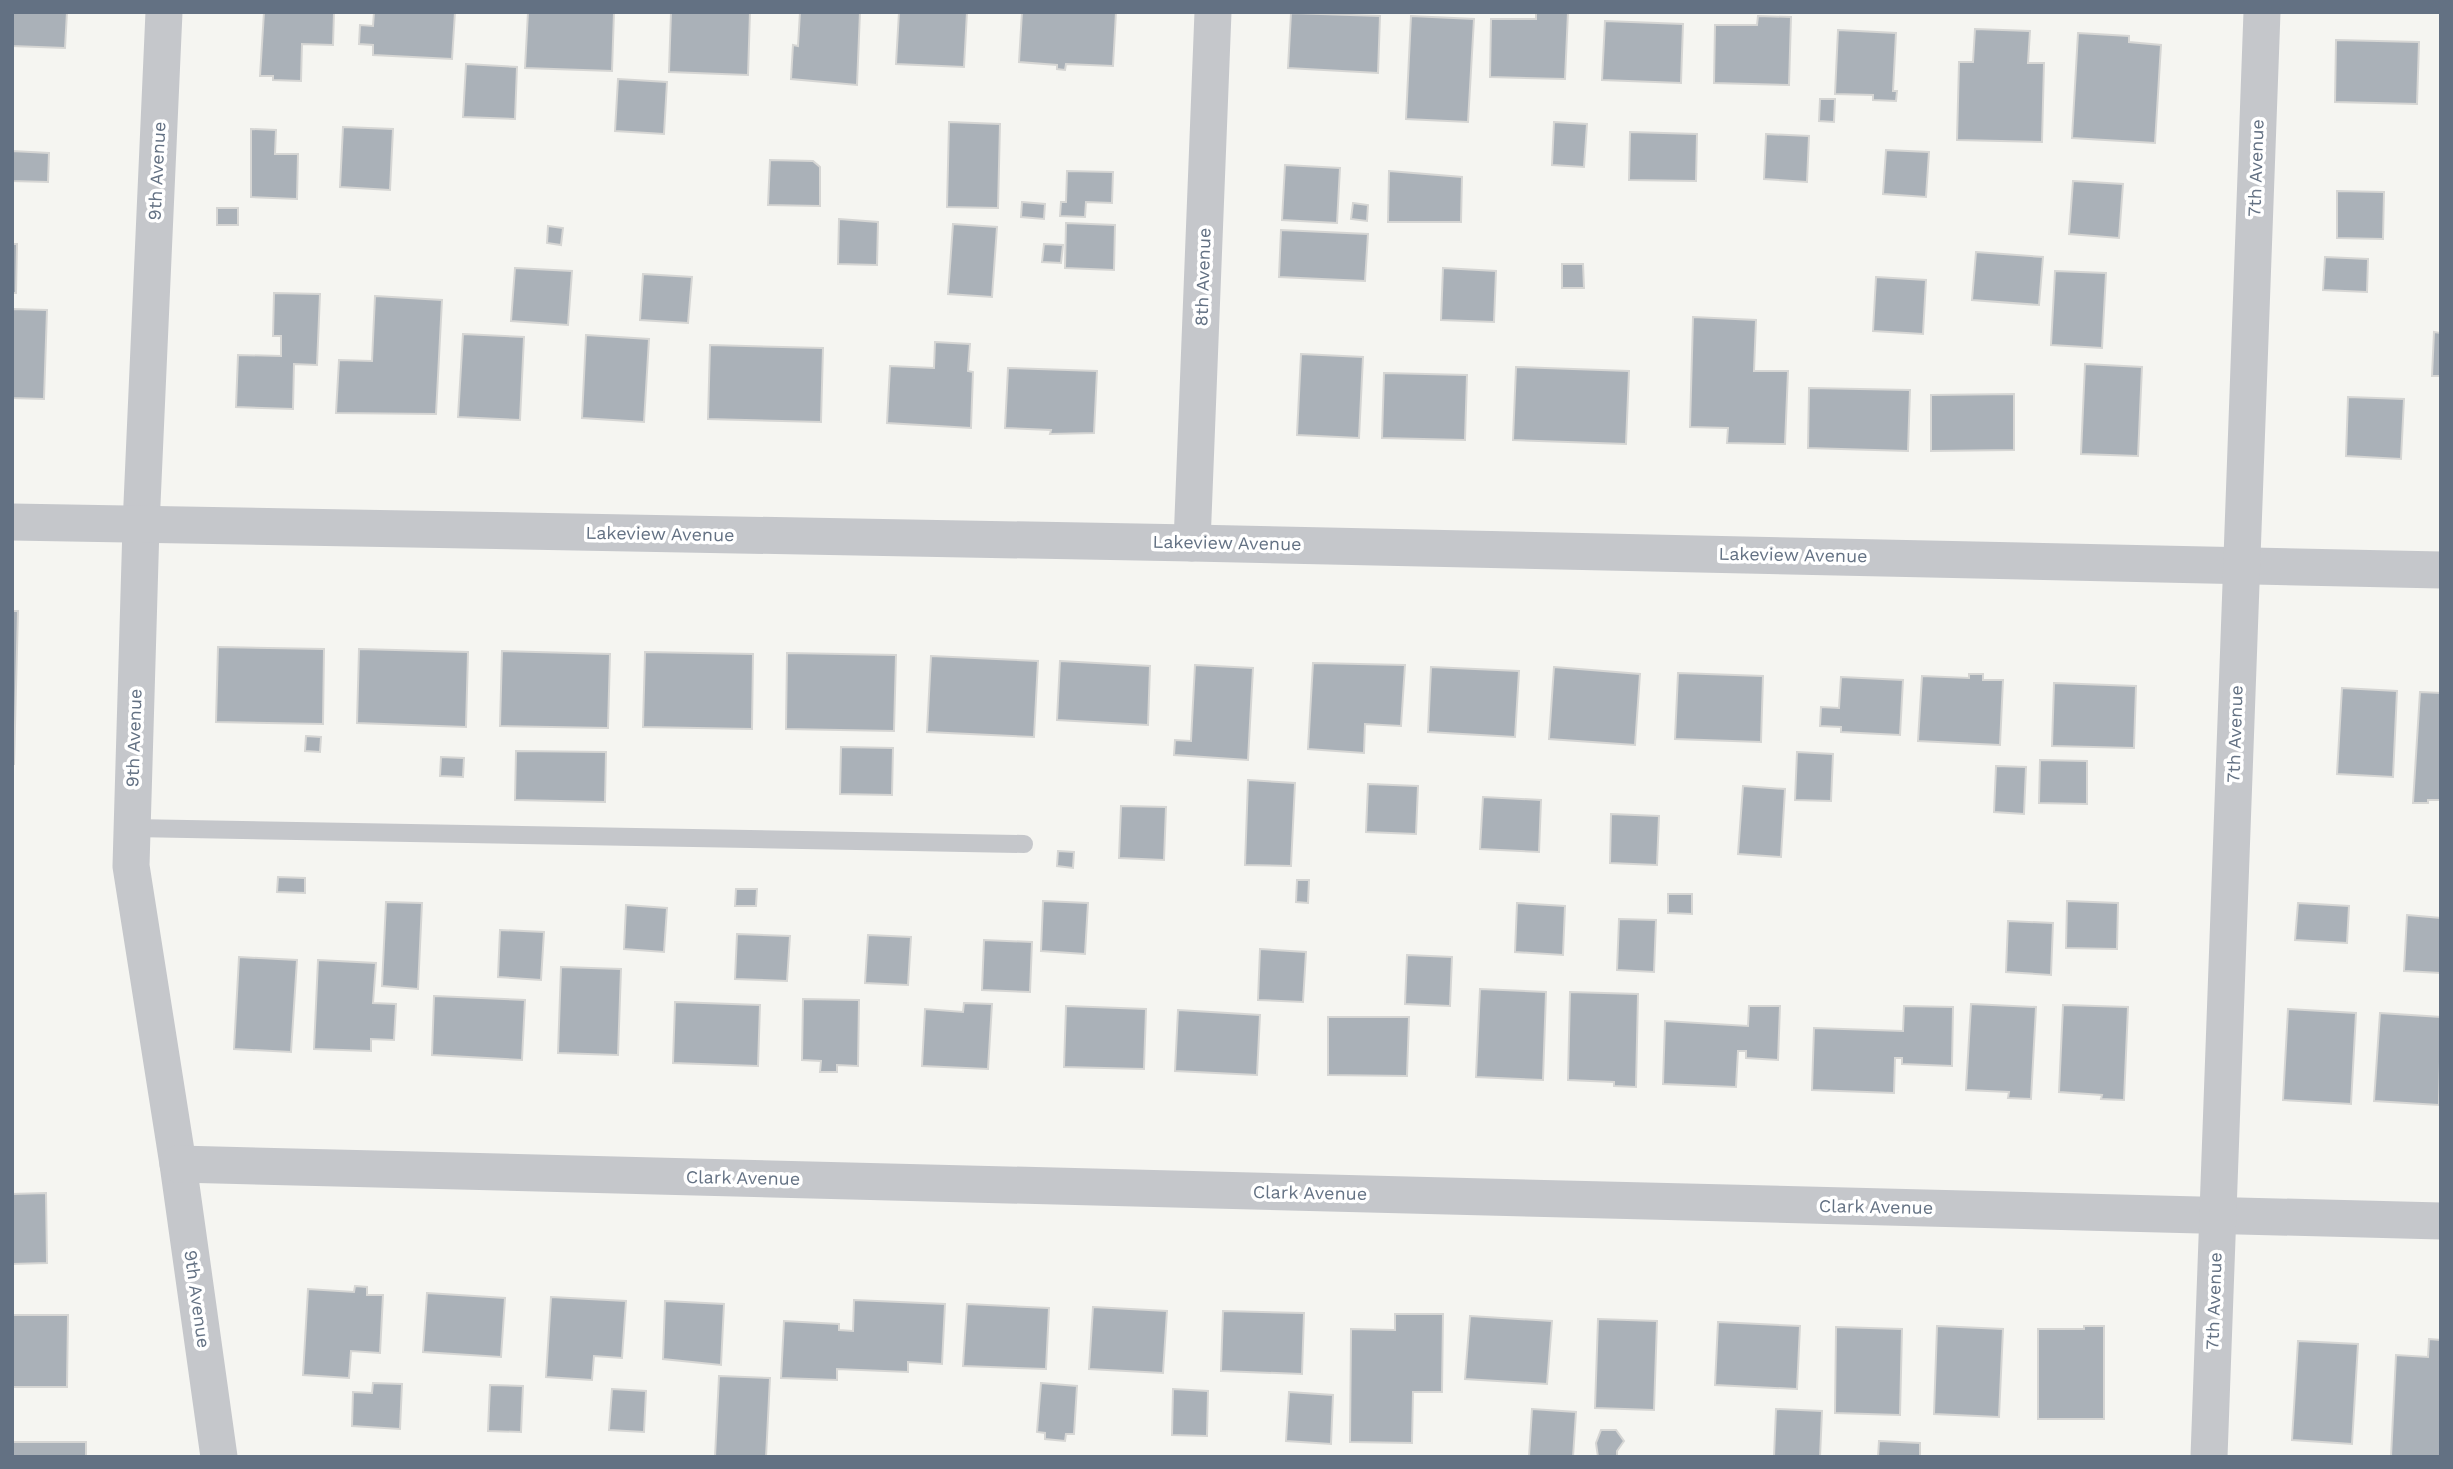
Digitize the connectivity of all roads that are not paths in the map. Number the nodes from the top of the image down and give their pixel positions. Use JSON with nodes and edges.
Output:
{"nodes":[{"id":1,"x":164,"y":12,"type":"edge"},
{"id":2,"x":1213,"y":12,"type":"edge"},
{"id":3,"x":2262,"y":12,"type":"edge"},
{"id":4,"x":12,"y":522,"type":"edge"},
{"id":5,"x":141,"y":526,"type":"junction"},
{"id":6,"x":1192,"y":542,"type":"junction"},
{"id":7,"x":2241,"y":564,"type":"junction"},
{"id":8,"x":2441,"y":569,"type":"edge"},
{"id":9,"x":132,"y":828,"type":"junction"},
{"id":10,"x":1024,"y":844,"type":"dead end"},
{"id":11,"x":178,"y":1164,"type":"junction"},
{"id":12,"x":2217,"y":1215,"type":"junction"},
{"id":13,"x":2441,"y":1221,"type":"edge"},
{"id":14,"x":219,"y":1457,"type":"edge"},
{"id":15,"x":2208,"y":1457,"type":"edge"}],
"edges":[{"from":1,"to":5,"type":"street","name":"9th Avenue"},
{"from":2,"to":6,"type":"street","name":"8th Avenue"},
{"from":3,"to":7,"type":"street","name":"7th Avenue"},
{"from":4,"to":5,"type":"street","name":"Lakeview Avenue"},
{"from":5,"to":6,"type":"street","name":"Lakeview Avenue"},
{"from":5,"to":9,"type":"street","name":"9th Avenue"},
{"from":6,"to":7,"type":"street","name":"Lakeview Avenue"},
{"from":7,"to":8,"type":"street","name":"Lakeview Avenue"},
{"from":7,"to":12,"type":"street","name":"7th Avenue"},
{"from":9,"to":10,"type":"lane"},
{"from":9,"to":11,"type":"street","name":"9th Avenue"},
{"from":11,"to":12,"type":"street","name":"Clark Avenue"},
{"from":11,"to":14,"type":"street","name":"9th Avenue"},
{"from":12,"to":13,"type":"street","name":"Clark Avenue"},
{"from":12,"to":15,"type":"street","name":"7th Avenue"}]}
